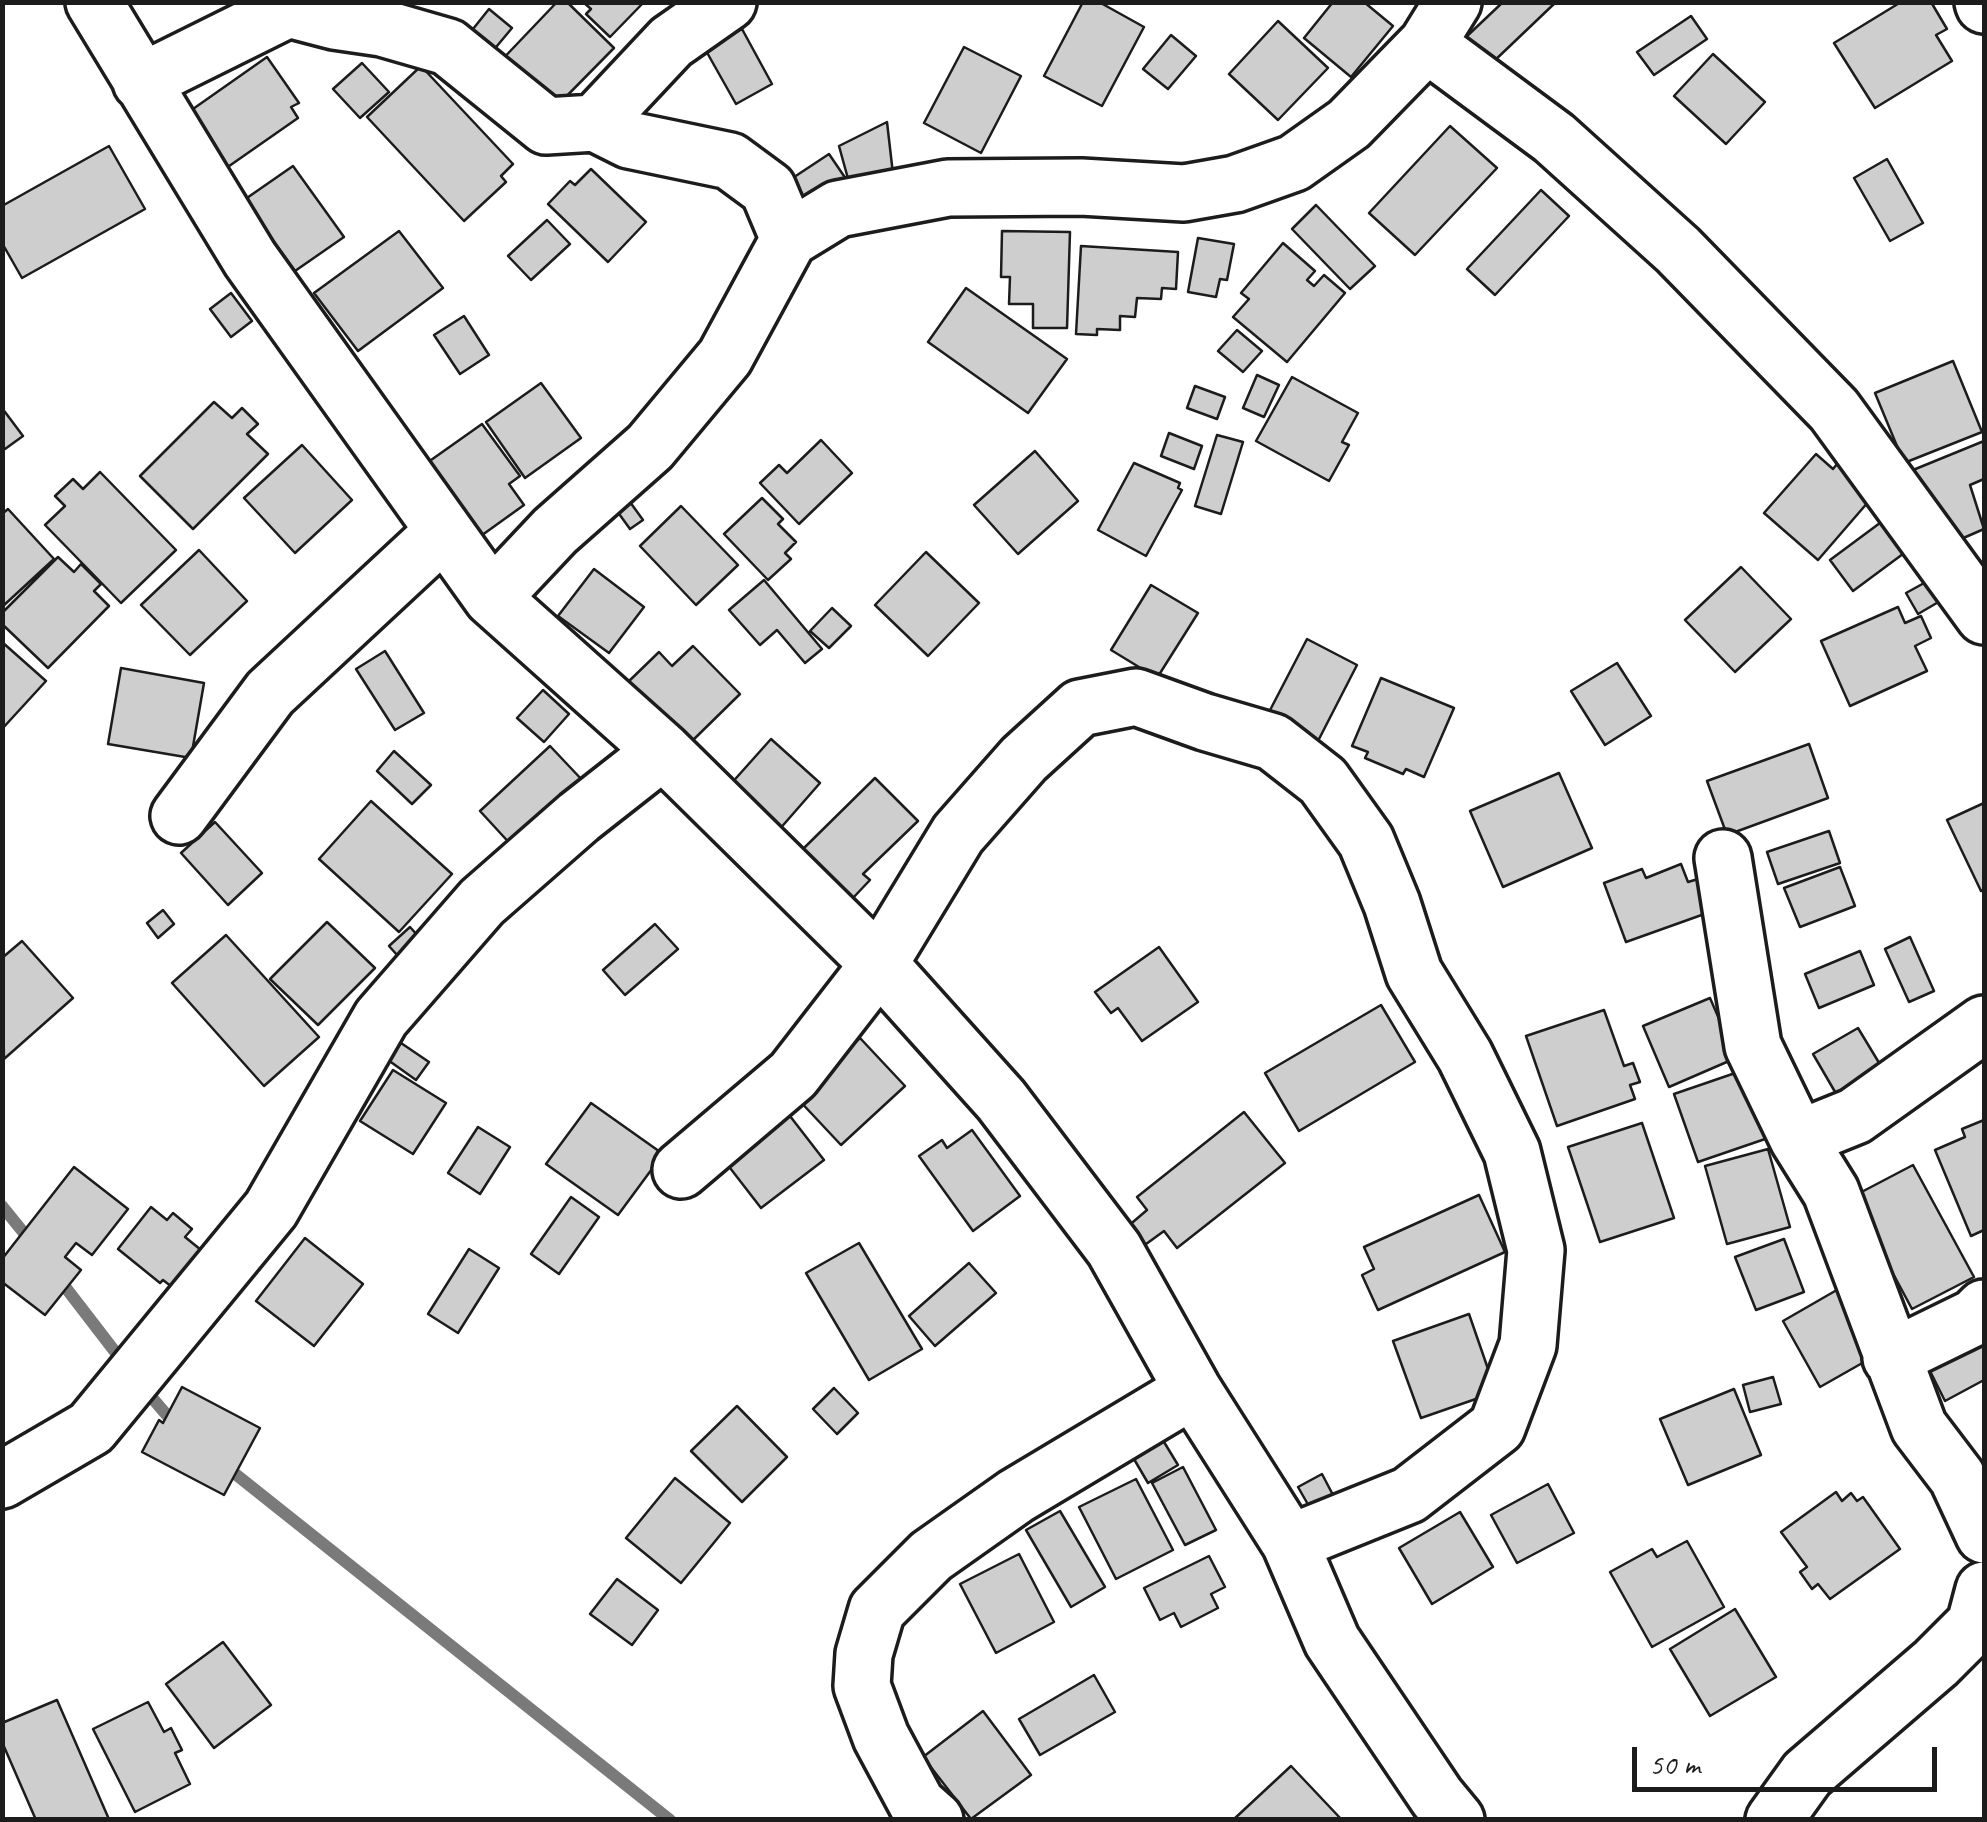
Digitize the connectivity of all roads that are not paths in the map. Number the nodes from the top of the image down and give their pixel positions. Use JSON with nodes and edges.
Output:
{"nodes":[{"id":1,"x":94,"y":2,"type":"edge"},
{"id":2,"x":728,"y":2,"type":"edge"},
{"id":3,"x":286,"y":6,"type":"edge"},
{"id":4,"x":1440,"y":23,"type":"edge"},
{"id":5,"x":141,"y":82,"type":"junction"},
{"id":6,"x":595,"y":123,"type":"junction"},
{"id":7,"x":789,"y":239,"type":"junction"},
{"id":8,"x":442,"y":532,"type":"junction"},
{"id":9,"x":492,"y":598,"type":"junction"},
{"id":10,"x":1984,"y":616,"type":"edge"},
{"id":11,"x":663,"y":751,"type":"junction"},
{"id":12,"x":178,"y":816,"type":"dead end"},
{"id":13,"x":1723,"y":858,"type":"dead end"},
{"id":14,"x":880,"y":964,"type":"junction"},
{"id":15,"x":1984,"y":1024,"type":"edge"},
{"id":16,"x":1798,"y":1140,"type":"junction"},
{"id":17,"x":681,"y":1170,"type":"dead end"},
{"id":18,"x":1984,"y":1308,"type":"edge"},
{"id":19,"x":1890,"y":1358,"type":"junction"},
{"id":20,"x":1193,"y":1390,"type":"junction"},
{"id":21,"x":2,"y":1480,"type":"edge"},
{"id":22,"x":1984,"y":1535,"type":"edge"},
{"id":23,"x":1290,"y":1543,"type":"junction"},
{"id":24,"x":1984,"y":1590,"type":"edge"},
{"id":25,"x":935,"y":1820,"type":"edge"},
{"id":26,"x":1456,"y":1820,"type":"edge"},
{"id":27,"x":1774,"y":1820,"type":"edge"}],
"edges":[{"from":1,"to":5,"type":"street"},
{"from":2,"to":6,"type":"street"},
{"from":3,"to":5,"type":"street"},
{"from":3,"to":6,"type":"street"},
{"from":4,"to":7,"type":"street"},
{"from":4,"to":10,"type":"street"},
{"from":5,"to":8,"type":"street"},
{"from":6,"to":7,"type":"street"},
{"from":7,"to":9,"type":"street"},
{"from":8,"to":9,"type":"street"},
{"from":8,"to":12,"type":"street"},
{"from":9,"to":11,"type":"street"},
{"from":11,"to":14,"type":"street"},
{"from":11,"to":21,"type":"street"},
{"from":13,"to":16,"type":"street"},
{"from":14,"to":17,"type":"street"},
{"from":14,"to":20,"type":"street"},
{"from":14,"to":23,"type":"street"},
{"from":15,"to":16,"type":"street"},
{"from":16,"to":19,"type":"street"},
{"from":18,"to":19,"type":"street"},
{"from":19,"to":22,"type":"street"},
{"from":20,"to":23,"type":"street"},
{"from":20,"to":25,"type":"street"},
{"from":23,"to":26,"type":"street"},
{"from":24,"to":27,"type":"street"}]}
